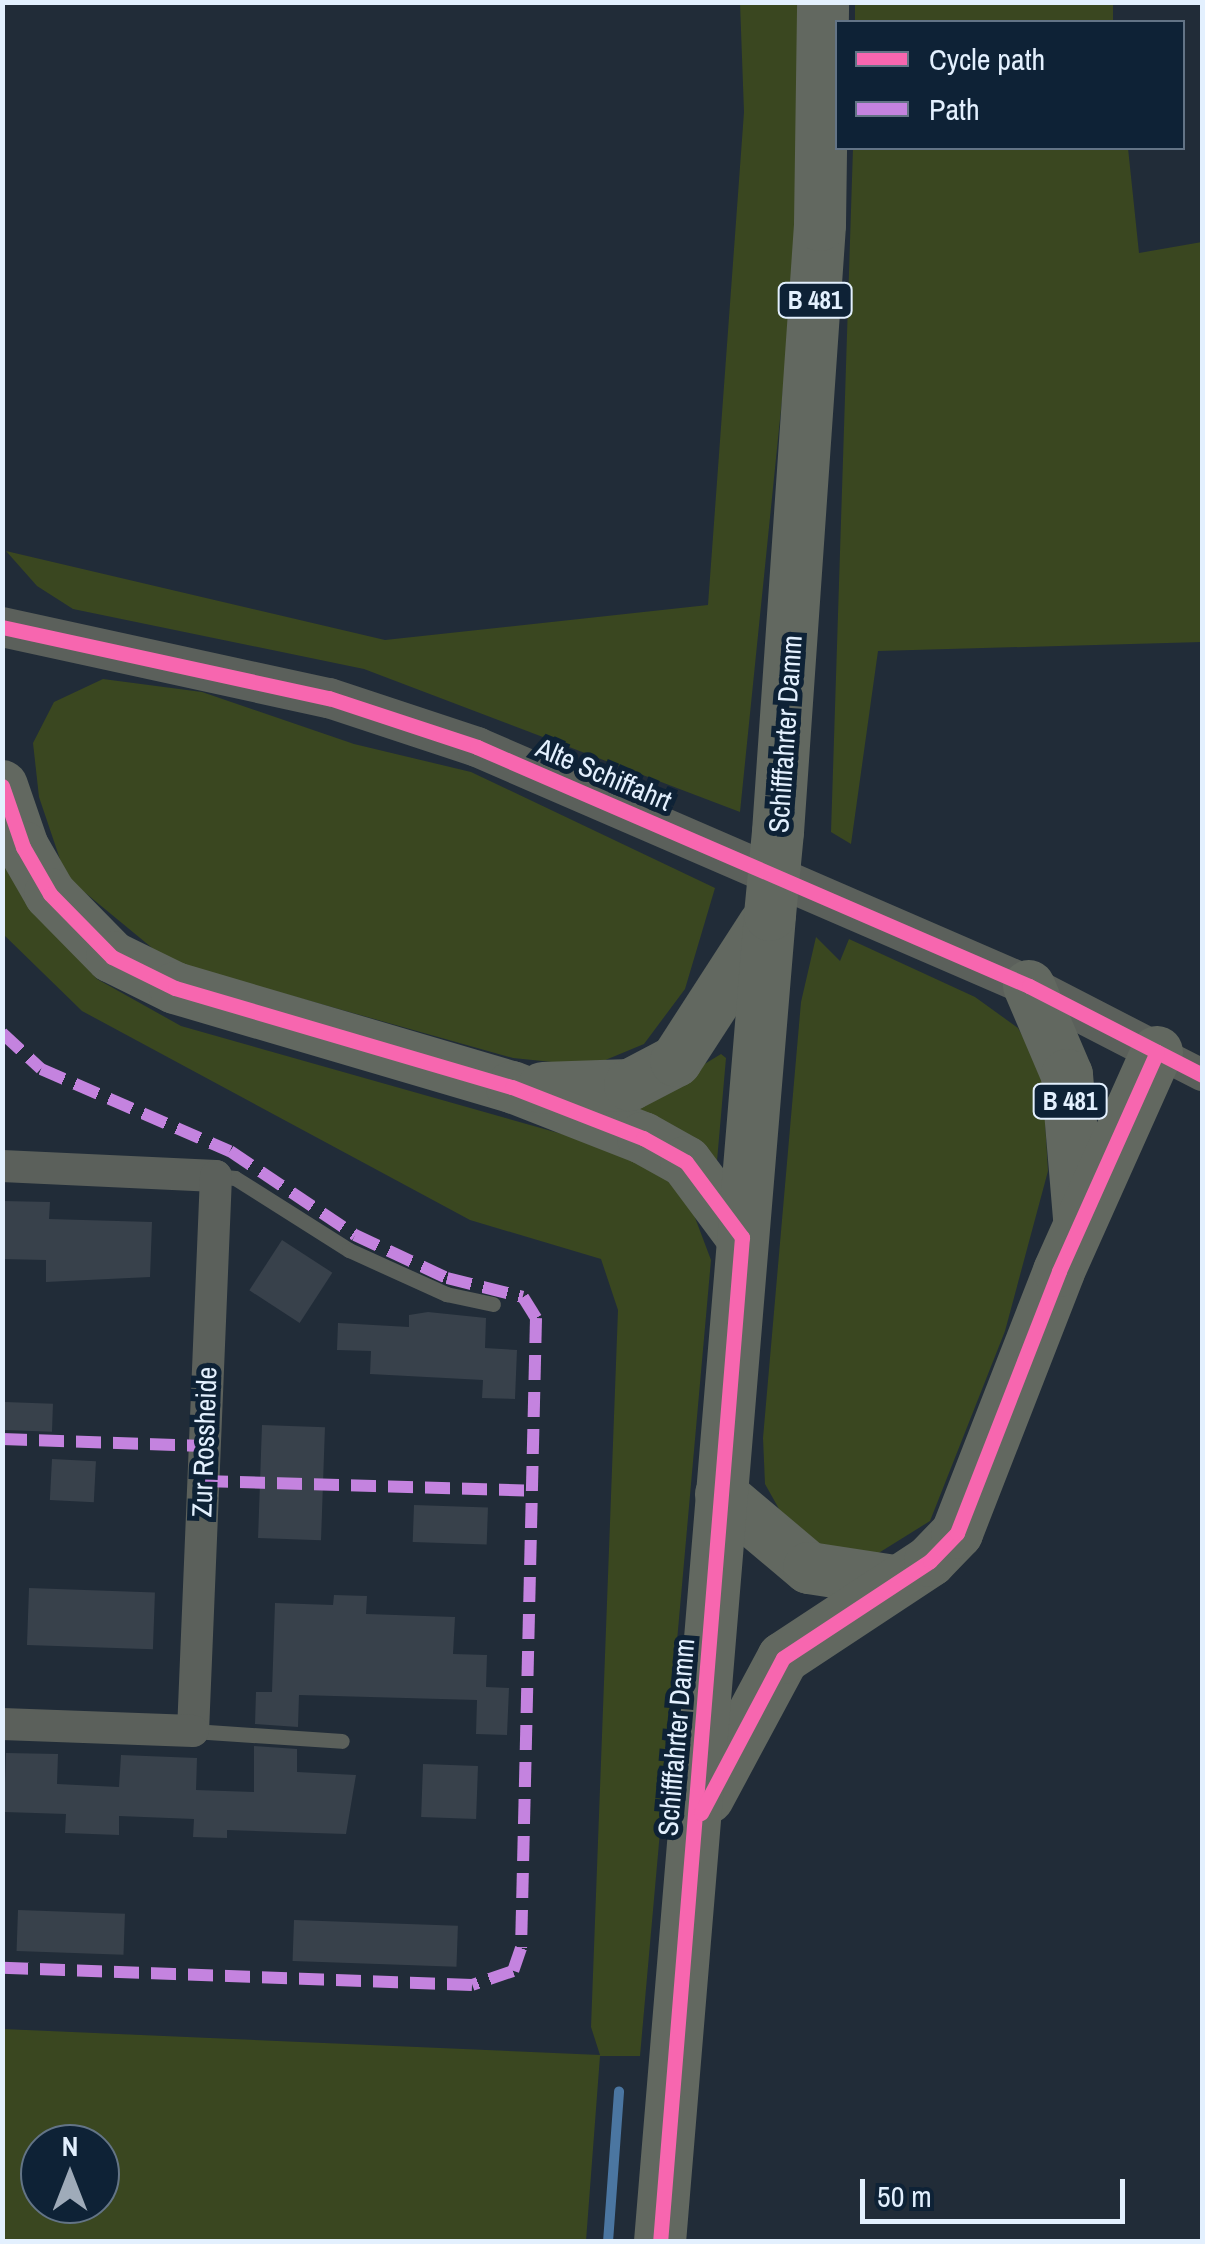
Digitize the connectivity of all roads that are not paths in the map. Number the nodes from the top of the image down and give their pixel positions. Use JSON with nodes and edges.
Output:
{"nodes":[{"id":1,"x":823,"y":2,"type":"edge"},
{"id":2,"x":2,"y":627,"type":"edge"},
{"id":3,"x":2,"y":786,"type":"edge"},
{"id":4,"x":770,"y":915,"type":"junction"},
{"id":5,"x":1029,"y":986,"type":"junction"},
{"id":6,"x":1156,"y":1052,"type":"junction"},
{"id":7,"x":1202,"y":1075,"type":"edge"},
{"id":8,"x":512,"y":1086,"type":"junction"},
{"id":9,"x":2,"y":1166,"type":"edge"},
{"id":10,"x":216,"y":1176,"type":"junction"},
{"id":11,"x":1080,"y":1223,"type":"junction"},
{"id":12,"x":742,"y":1236,"type":"junction"},
{"id":13,"x":493,"y":1304,"type":"dead end"},
{"id":14,"x":721,"y":1494,"type":"junction"},
{"id":15,"x":894,"y":1581,"type":"junction"},
{"id":16,"x":2,"y":1724,"type":"edge"},
{"id":17,"x":193,"y":1731,"type":"junction"},
{"id":18,"x":342,"y":1741,"type":"dead end"},
{"id":19,"x":694,"y":1826,"type":"junction"},
{"id":20,"x":660,"y":2242,"type":"edge"}],
"edges":[{"from":1,"to":4,"type":"highway","name":"Schifffahrter Damm","number":"B 481","bridge":true},
{"from":2,"to":5,"type":"street","name":"Alte Schiffahrt"},
{"from":3,"to":8,"type":"highway","number":"B 481"},
{"from":4,"to":8,"type":"highway","number":"B 481"},
{"from":4,"to":12,"type":"highway","name":"Schifffahrter Damm","number":"B 481"},
{"from":5,"to":6,"type":"street","name":"Alte Schiffahrt"},
{"from":5,"to":11,"type":"highway","number":"B 481"},
{"from":6,"to":7,"type":"street"},
{"from":6,"to":11,"type":"highway","number":"B 481"},
{"from":8,"to":12,"type":"highway","number":"B 481"},
{"from":9,"to":10,"type":"street"},
{"from":10,"to":13,"type":"lane"},
{"from":10,"to":17,"type":"street","name":"Zur Rossheide"},
{"from":11,"to":15,"type":"highway","number":"B 481"},
{"from":12,"to":14,"type":"highway","name":"Schifffahrter Damm","number":"B 481"},
{"from":14,"to":15,"type":"highway"},
{"from":14,"to":19,"type":"highway","name":"Schifffahrter Damm","number":"B 481"},
{"from":15,"to":19,"type":"highway","number":"B 481"},
{"from":16,"to":17,"type":"street"},
{"from":17,"to":18,"type":"lane"},
{"from":19,"to":20,"type":"highway","name":"Schifffahrter Damm","number":"B 481"}]}
